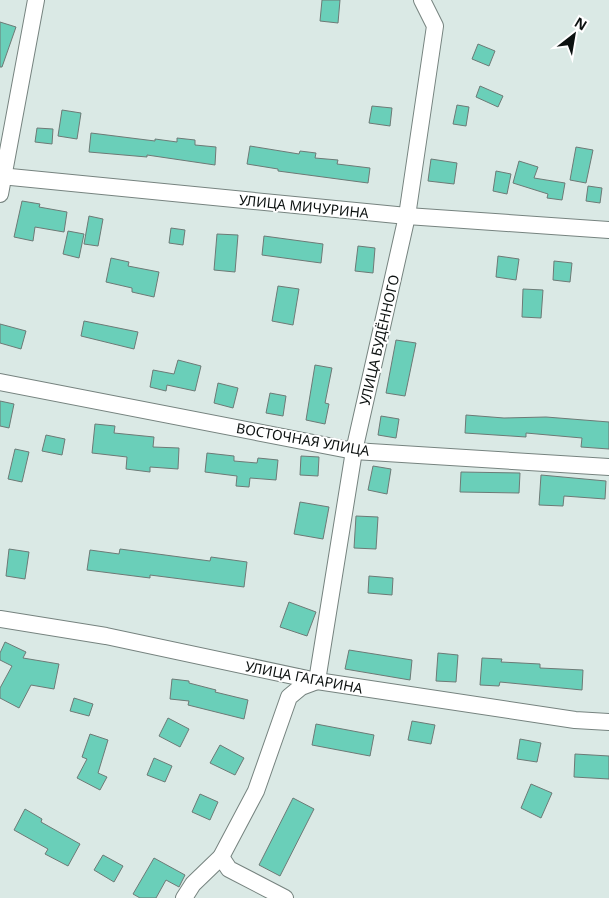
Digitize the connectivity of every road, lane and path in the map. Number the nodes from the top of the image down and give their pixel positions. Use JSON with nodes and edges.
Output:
{"nodes":[{"id":1,"x":36,"y":0,"type":"edge"},
{"id":2,"x":422,"y":0,"type":"edge"},
{"id":3,"x":2,"y":176,"type":"edge"},
{"id":4,"x":0,"y":194,"type":"edge"},
{"id":5,"x":407,"y":216,"type":"junction"},
{"id":6,"x":609,"y":230,"type":"edge"},
{"id":7,"x":0,"y":382,"type":"edge"},
{"id":8,"x":354,"y":450,"type":"junction"},
{"id":9,"x":609,"y":467,"type":"edge"},
{"id":10,"x":0,"y":619,"type":"edge"},
{"id":11,"x":317,"y":681,"type":"junction"},
{"id":12,"x":609,"y":722,"type":"edge"},
{"id":13,"x":221,"y":857,"type":"junction"},
{"id":14,"x":184,"y":898,"type":"edge"},
{"id":15,"x":285,"y":898,"type":"edge"}],
"edges":[{"from":1,"to":3,"type":"street"},
{"from":2,"to":5,"type":"street","name":"УЛИЦА БУДЁННОГО"},
{"from":3,"to":4,"type":"street"},
{"from":3,"to":5,"type":"street","name":"УЛИЦА МИЧУРИНА"},
{"from":5,"to":6,"type":"street","name":"УЛИЦА МИЧУРИНА"},
{"from":5,"to":8,"type":"street","name":"УЛИЦА БУДЁННОГО"},
{"from":7,"to":8,"type":"street","name":"ВОСТОЧНАЯ УЛИЦА"},
{"from":8,"to":9,"type":"street","name":"ВОСТОЧНАЯ УЛИЦА"},
{"from":8,"to":11,"type":"street","name":"УЛИЦА БУДЁННОГО"},
{"from":10,"to":11,"type":"street","name":"УЛИЦА ГАГАРИНА"},
{"from":11,"to":12,"type":"street","name":"УЛИЦА ГАГАРИНА"},
{"from":11,"to":13,"type":"street"},
{"from":13,"to":14,"type":"street"},
{"from":13,"to":15,"type":"street"}]}
